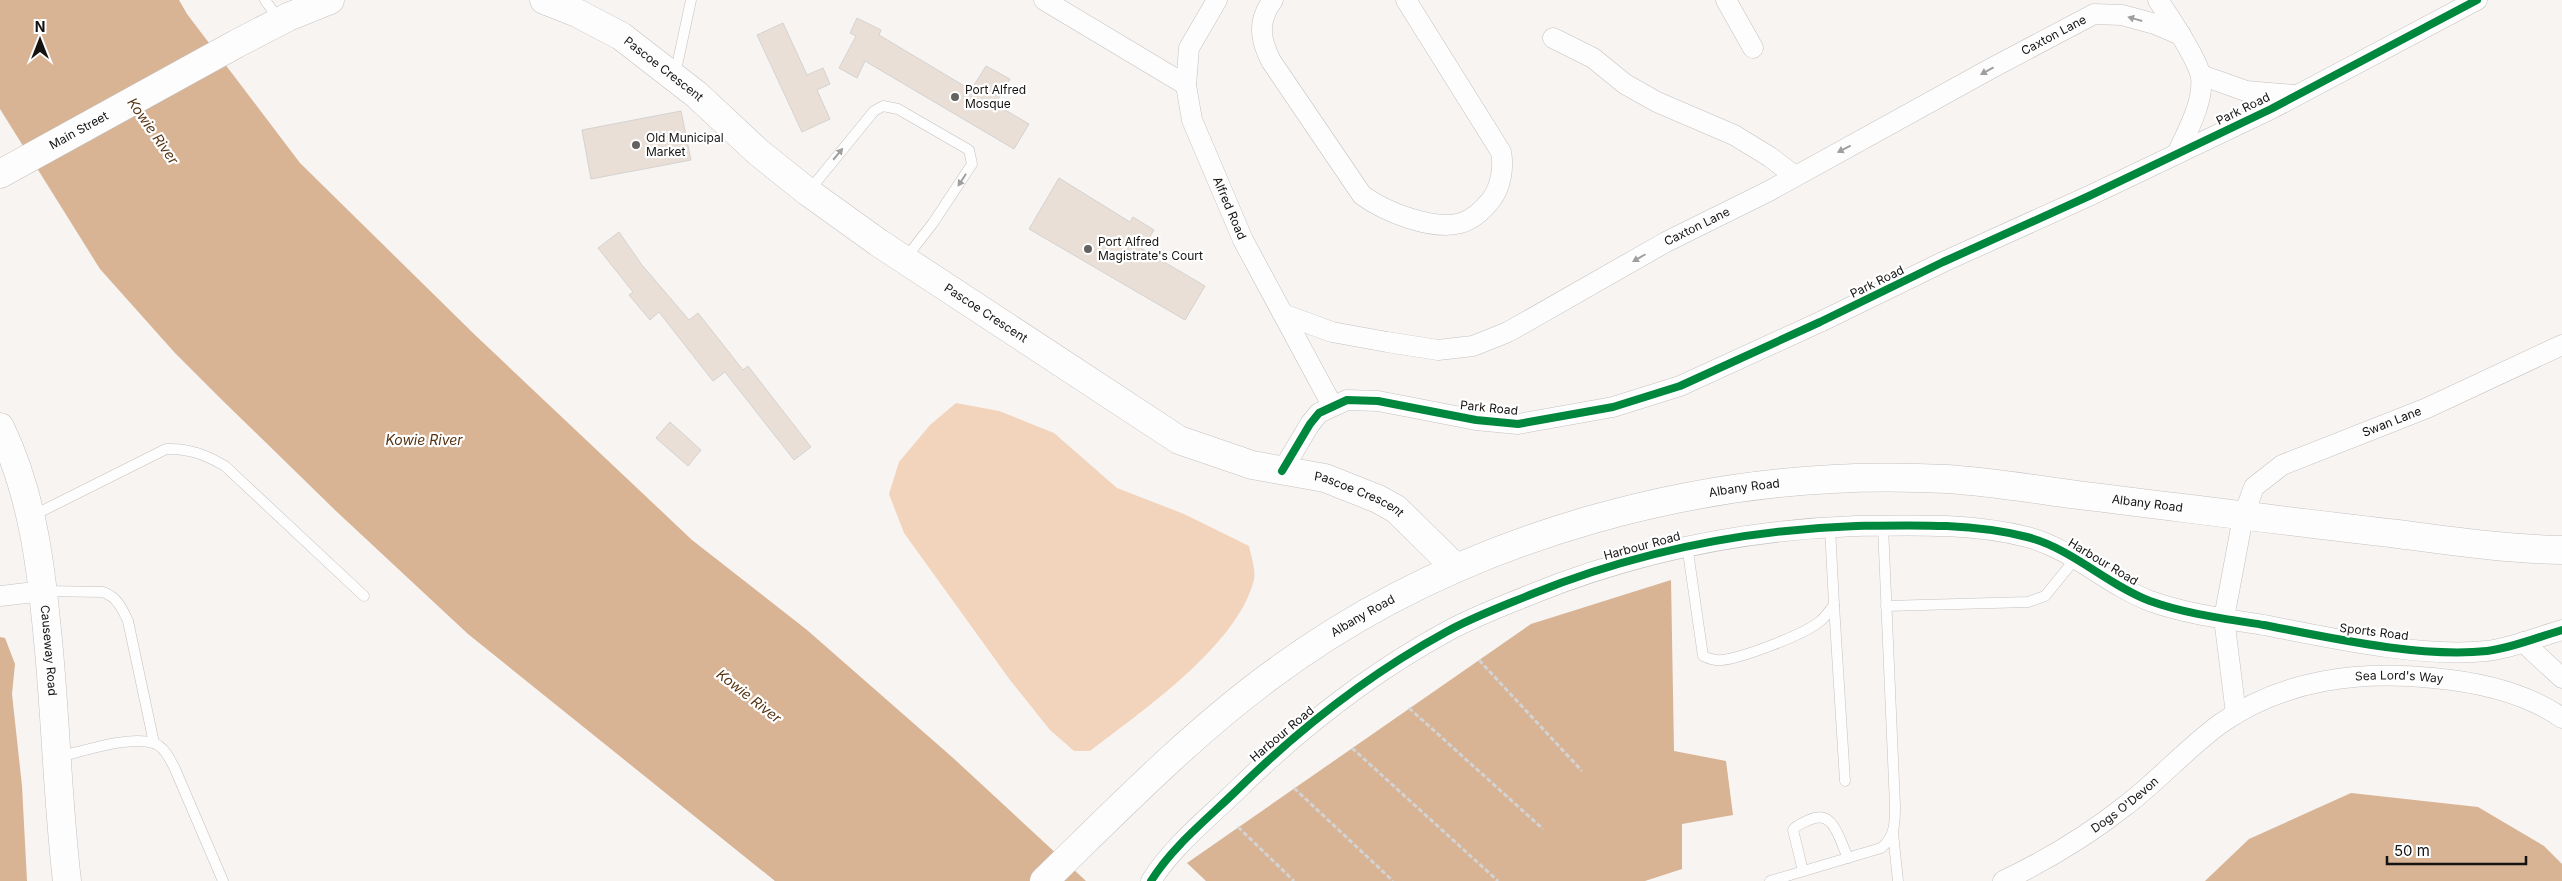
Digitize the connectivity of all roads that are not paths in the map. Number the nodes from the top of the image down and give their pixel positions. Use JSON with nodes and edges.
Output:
{"nodes":[{"id":1,"x":330,"y":0,"type":"edge"},
{"id":2,"x":544,"y":0,"type":"edge"},
{"id":3,"x":691,"y":0,"type":"edge"},
{"id":4,"x":1044,"y":0,"type":"edge"},
{"id":5,"x":1217,"y":0,"type":"edge"},
{"id":6,"x":1272,"y":0,"type":"edge"},
{"id":7,"x":1406,"y":0,"type":"edge"},
{"id":8,"x":1726,"y":0,"type":"edge"},
{"id":9,"x":2158,"y":0,"type":"edge"},
{"id":10,"x":2477,"y":0,"type":"edge"},
{"id":11,"x":2098,"y":7,"type":"edge"},
{"id":12,"x":273,"y":11,"type":"edge"},
{"id":13,"x":2180,"y":35,"type":"junction"},
{"id":14,"x":1553,"y":38,"type":"dead end"},
{"id":15,"x":1753,"y":48,"type":"dead end"},
{"id":16,"x":674,"y":76,"type":"junction"},
{"id":17,"x":2200,"y":76,"type":"junction"},
{"id":18,"x":1186,"y":85,"type":"junction"},
{"id":19,"x":2296,"y":95,"type":"junction"},
{"id":20,"x":2177,"y":154,"type":"junction"},
{"id":21,"x":2,"y":173,"type":"edge"},
{"id":22,"x":1795,"y":176,"type":"junction"},
{"id":23,"x":808,"y":192,"type":"junction"},
{"id":24,"x":904,"y":260,"type":"junction"},
{"id":25,"x":1283,"y":314,"type":"junction"},
{"id":26,"x":2562,"y":346,"type":"edge"},
{"id":27,"x":1332,"y":405,"type":"junction"},
{"id":28,"x":0,"y":427,"type":"edge"},
{"id":29,"x":1282,"y":471,"type":"junction"},
{"id":30,"x":31,"y":516,"type":"junction"},
{"id":31,"x":2243,"y":517,"type":"junction"},
{"id":32,"x":1883,"y":526,"type":"junction"},
{"id":33,"x":1830,"y":527,"type":"junction"},
{"id":34,"x":1687,"y":545,"type":"junction"},
{"id":35,"x":2562,"y":550,"type":"edge"},
{"id":36,"x":2076,"y":558,"type":"junction"},
{"id":37,"x":1456,"y":568,"type":"junction"},
{"id":38,"x":44,"y":591,"type":"junction"},
{"id":39,"x":0,"y":596,"type":"edge"},
{"id":40,"x":364,"y":596,"type":"dead end"},
{"id":41,"x":1834,"y":605,"type":"junction"},
{"id":42,"x":1886,"y":606,"type":"junction"},
{"id":43,"x":2224,"y":618,"type":"junction"},
{"id":44,"x":2562,"y":630,"type":"edge"},
{"id":45,"x":2523,"y":642,"type":"junction"},
{"id":46,"x":2562,"y":678,"type":"edge"},
{"id":47,"x":2236,"y":714,"type":"junction"},
{"id":48,"x":2562,"y":718,"type":"edge"},
{"id":49,"x":154,"y":743,"type":"junction"},
{"id":50,"x":56,"y":757,"type":"junction"},
{"id":51,"x":1845,"y":781,"type":"dead end"},
{"id":52,"x":1893,"y":834,"type":"junction"},
{"id":53,"x":1848,"y":858,"type":"junction"},
{"id":54,"x":1803,"y":871,"type":"junction"},
{"id":55,"x":67,"y":881,"type":"edge"},
{"id":56,"x":223,"y":881,"type":"edge"},
{"id":57,"x":1044,"y":881,"type":"edge"},
{"id":58,"x":1151,"y":881,"type":"edge"},
{"id":59,"x":1770,"y":881,"type":"edge"},
{"id":60,"x":1898,"y":881,"type":"edge"},
{"id":61,"x":2002,"y":881,"type":"edge"}],
"edges":[{"from":1,"to":12,"type":"street"},
{"from":2,"to":16,"type":"street","name":"Pascoe Crescent"},
{"from":3,"to":16,"type":"lane"},
{"from":4,"to":18,"type":"street"},
{"from":5,"to":18,"type":"street","name":"Alfred Road"},
{"from":6,"to":7,"type":"street"},
{"from":8,"to":15,"type":"street"},
{"from":9,"to":13,"type":"street"},
{"from":10,"to":19,"type":"street","name":"Park Road"},
{"from":13,"to":11,"type":"street","name":"Caxton Lane","one_way":true},
{"from":11,"to":22,"type":"street","name":"Caxton Lane","one_way":true},
{"from":12,"to":21,"type":"street","name":"Main Street"},
{"from":13,"to":17,"type":"street"},
{"from":14,"to":22,"type":"street"},
{"from":16,"to":23,"type":"street","name":"Pascoe Crescent"},
{"from":17,"to":19,"type":"street"},
{"from":17,"to":20,"type":"street"},
{"from":18,"to":25,"type":"street","name":"Alfred Road"},
{"from":19,"to":20,"type":"street","name":"Park Road"},
{"from":20,"to":27,"type":"street","name":"Park Road"},
{"from":22,"to":25,"type":"street","name":"Caxton Lane","one_way":true},
{"from":23,"to":24,"type":"street","name":"Pascoe Crescent"},
{"from":23,"to":24,"type":"lane","one_way":true},
{"from":24,"to":29,"type":"street","name":"Pascoe Crescent"},
{"from":25,"to":27,"type":"street","name":"Alfred Road"},
{"from":26,"to":31,"type":"street","name":"Swan Lane"},
{"from":27,"to":29,"type":"street","name":"Park Road"},
{"from":28,"to":30,"type":"street","name":"Causeway Road"},
{"from":29,"to":37,"type":"street","name":"Pascoe Crescent"},
{"from":30,"to":38,"type":"street","name":"Causeway Road"},
{"from":30,"to":40,"type":"lane"},
{"from":31,"to":35,"type":"street","name":"Albany Road"},
{"from":31,"to":37,"type":"street","name":"Albany Road"},
{"from":31,"to":43,"type":"street","name":"Swan Lane"},
{"from":32,"to":33,"type":"street","name":"Harbour Road"},
{"from":32,"to":36,"type":"street","name":"Harbour Road"},
{"from":32,"to":42,"type":"lane"},
{"from":33,"to":34,"type":"street","name":"Harbour Road"},
{"from":33,"to":41,"type":"lane"},
{"from":34,"to":41,"type":"lane"},
{"from":34,"to":58,"type":"street","name":"Harbour Road"},
{"from":36,"to":42,"type":"lane"},
{"from":36,"to":43,"type":"street","name":"Harbour Road"},
{"from":37,"to":57,"type":"street","name":"Albany Road"},
{"from":38,"to":39,"type":"street"},
{"from":38,"to":49,"type":"lane"},
{"from":38,"to":50,"type":"street","name":"Causeway Road"},
{"from":41,"to":51,"type":"lane"},
{"from":42,"to":52,"type":"lane"},
{"from":43,"to":45,"type":"street","name":"Sports Road"},
{"from":43,"to":47,"type":"street","name":"Swan Lane"},
{"from":44,"to":45,"type":"street","name":"Sports Road"},
{"from":45,"to":46,"type":"street"},
{"from":47,"to":48,"type":"street","name":"Sea Lord's Way"},
{"from":47,"to":61,"type":"street","name":"Dogs O'Devon"},
{"from":49,"to":50,"type":"lane"},
{"from":49,"to":56,"type":"lane"},
{"from":50,"to":55,"type":"street","name":"Causeway Road"},
{"from":52,"to":53,"type":"lane"},
{"from":52,"to":60,"type":"lane"},
{"from":53,"to":54,"type":"lane"},
{"from":53,"to":54,"type":"lane"},
{"from":54,"to":59,"type":"lane"}]}
